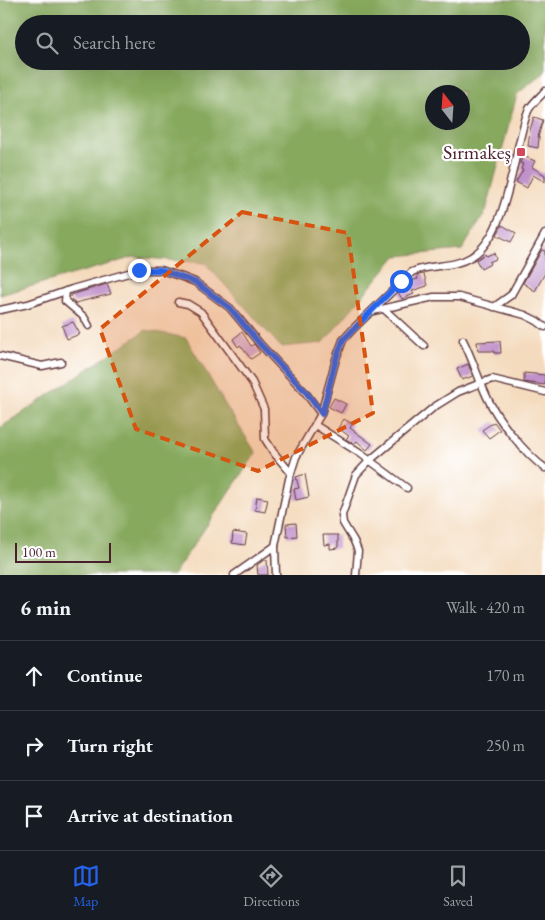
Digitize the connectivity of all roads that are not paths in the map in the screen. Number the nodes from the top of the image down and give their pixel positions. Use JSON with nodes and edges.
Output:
{"nodes":[{"id":1,"x":545,"y":91,"type":"edge"},
{"id":2,"x":545,"y":234,"type":"edge"},
{"id":3,"x":66,"y":291,"type":"junction"},
{"id":4,"x":178,"y":302,"type":"dead end"},
{"id":5,"x":494,"y":307,"type":"junction"},
{"id":6,"x":384,"y":309,"type":"junction"},
{"id":7,"x":0,"y":310,"type":"edge"},
{"id":8,"x":372,"y":311,"type":"junction"},
{"id":9,"x":89,"y":326,"type":"dead end"},
{"id":10,"x":544,"y":326,"type":"edge"},
{"id":11,"x":463,"y":340,"type":"dead end"},
{"id":12,"x":424,"y":346,"type":"dead end"},
{"id":13,"x":0,"y":356,"type":"edge"},
{"id":14,"x":61,"y":362,"type":"dead end"},
{"id":15,"x":481,"y":383,"type":"junction"},
{"id":16,"x":545,"y":392,"type":"edge"},
{"id":17,"x":322,"y":414,"type":"junction"},
{"id":18,"x":315,"y":425,"type":"junction"},
{"id":19,"x":369,"y":461,"type":"junction"},
{"id":20,"x":545,"y":468,"type":"edge"},
{"id":21,"x":291,"y":473,"type":"junction"},
{"id":22,"x":407,"y":488,"type":"dead end"},
{"id":23,"x":275,"y":546,"type":"junction"},
{"id":24,"x":234,"y":575,"type":"edge"},
{"id":25,"x":276,"y":575,"type":"edge"},
{"id":26,"x":356,"y":575,"type":"edge"}],
"edges":[{"from":1,"to":8,"type":"street"},
{"from":2,"to":5,"type":"street"},
{"from":3,"to":7,"type":"street"},
{"from":3,"to":9,"type":"street"},
{"from":3,"to":17,"type":"street"},
{"from":4,"to":21,"type":"street"},
{"from":5,"to":6,"type":"street"},
{"from":5,"to":10,"type":"street"},
{"from":6,"to":8,"type":"street"},
{"from":6,"to":12,"type":"street"},
{"from":8,"to":17,"type":"street"},
{"from":11,"to":15,"type":"street"},
{"from":13,"to":14,"type":"street"},
{"from":15,"to":16,"type":"street"},
{"from":15,"to":19,"type":"street"},
{"from":15,"to":20,"type":"street"},
{"from":17,"to":18,"type":"street"},
{"from":18,"to":19,"type":"street"},
{"from":18,"to":21,"type":"street"},
{"from":19,"to":22,"type":"street"},
{"from":19,"to":26,"type":"street"},
{"from":21,"to":23,"type":"street"},
{"from":23,"to":24,"type":"street"},
{"from":23,"to":25,"type":"street"}]}
